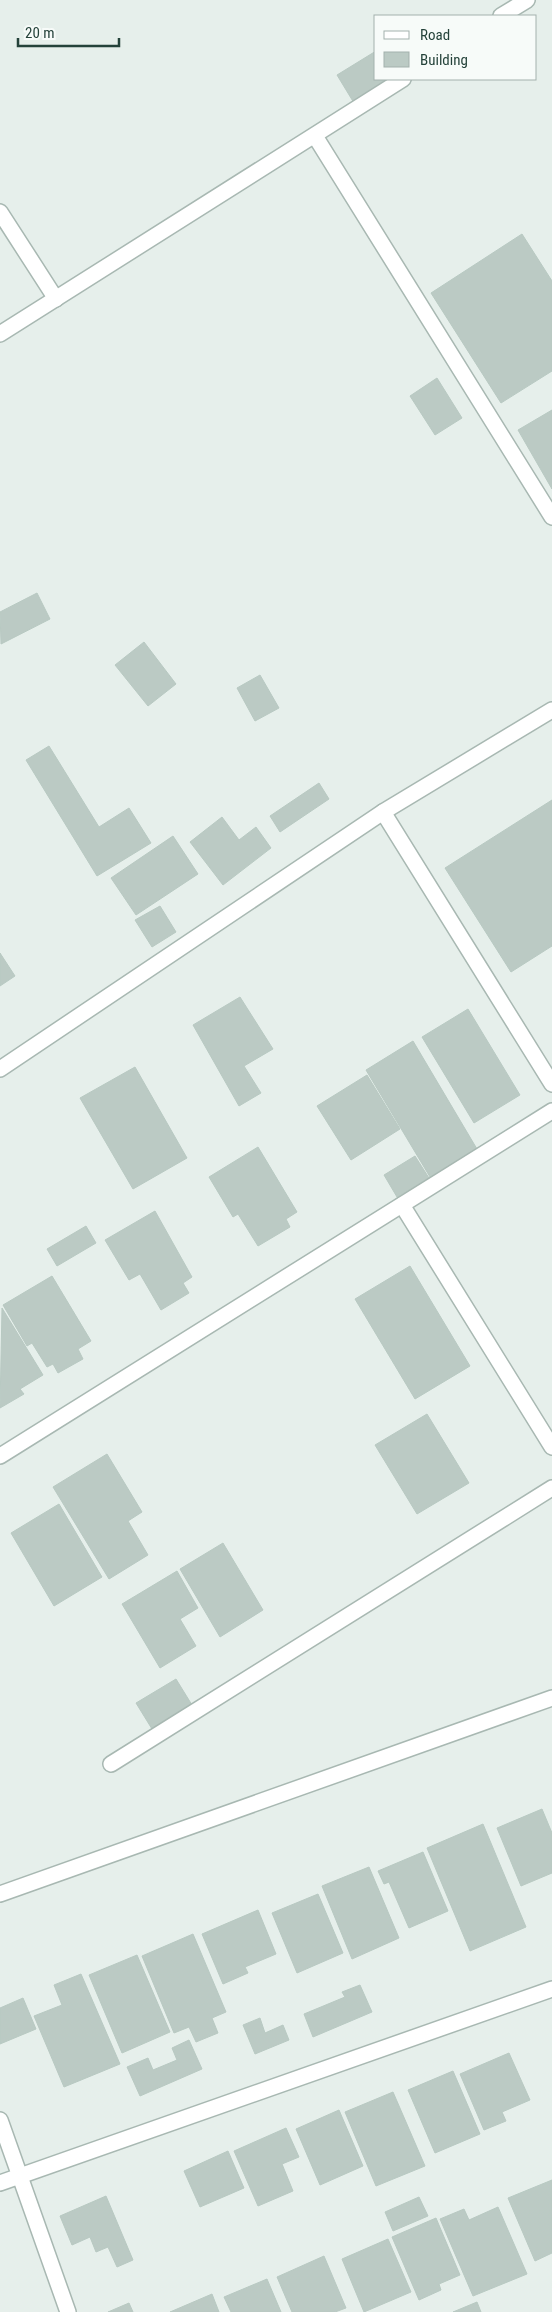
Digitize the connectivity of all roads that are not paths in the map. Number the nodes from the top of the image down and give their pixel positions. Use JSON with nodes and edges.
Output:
{"nodes":[{"id":1,"x":526,"y":0,"type":"edge"},
{"id":2,"x":503,"y":15,"type":"edge"},
{"id":3,"x":401,"y":80,"type":"edge"},
{"id":4,"x":315,"y":136,"type":"junction"},
{"id":5,"x":0,"y":212,"type":"edge"},
{"id":6,"x":56,"y":299,"type":"junction"},
{"id":7,"x":0,"y":334,"type":"edge"},
{"id":8,"x":552,"y":517,"type":"edge"},
{"id":9,"x":552,"y":710,"type":"edge"},
{"id":10,"x":383,"y":812,"type":"junction"},
{"id":11,"x":0,"y":1069,"type":"edge"},
{"id":12,"x":552,"y":1084,"type":"edge"},
{"id":13,"x":552,"y":1110,"type":"edge"},
{"id":14,"x":402,"y":1205,"type":"junction"},
{"id":15,"x":552,"y":1447,"type":"edge"},
{"id":16,"x":0,"y":1456,"type":"edge"},
{"id":17,"x":552,"y":1488,"type":"edge"},
{"id":18,"x":552,"y":1698,"type":"edge"},
{"id":19,"x":111,"y":1764,"type":"dead end"},
{"id":20,"x":0,"y":1894,"type":"edge"},
{"id":21,"x":552,"y":1989,"type":"edge"},
{"id":22,"x":0,"y":2120,"type":"edge"},
{"id":23,"x":20,"y":2176,"type":"junction"},
{"id":24,"x":0,"y":2183,"type":"edge"},
{"id":25,"x":68,"y":2312,"type":"edge"}],
"edges":[{"from":1,"to":2,"type":"street"},
{"from":3,"to":4,"type":"street"},
{"from":4,"to":6,"type":"street"},
{"from":4,"to":8,"type":"street"},
{"from":5,"to":6,"type":"street"},
{"from":6,"to":7,"type":"street"},
{"from":9,"to":10,"type":"street"},
{"from":10,"to":11,"type":"street"},
{"from":10,"to":12,"type":"street"},
{"from":13,"to":14,"type":"street"},
{"from":14,"to":15,"type":"street"},
{"from":14,"to":16,"type":"street"},
{"from":17,"to":19,"type":"street"},
{"from":18,"to":20,"type":"street"},
{"from":21,"to":23,"type":"street"},
{"from":22,"to":23,"type":"street"},
{"from":23,"to":24,"type":"street"},
{"from":23,"to":25,"type":"street"}]}
